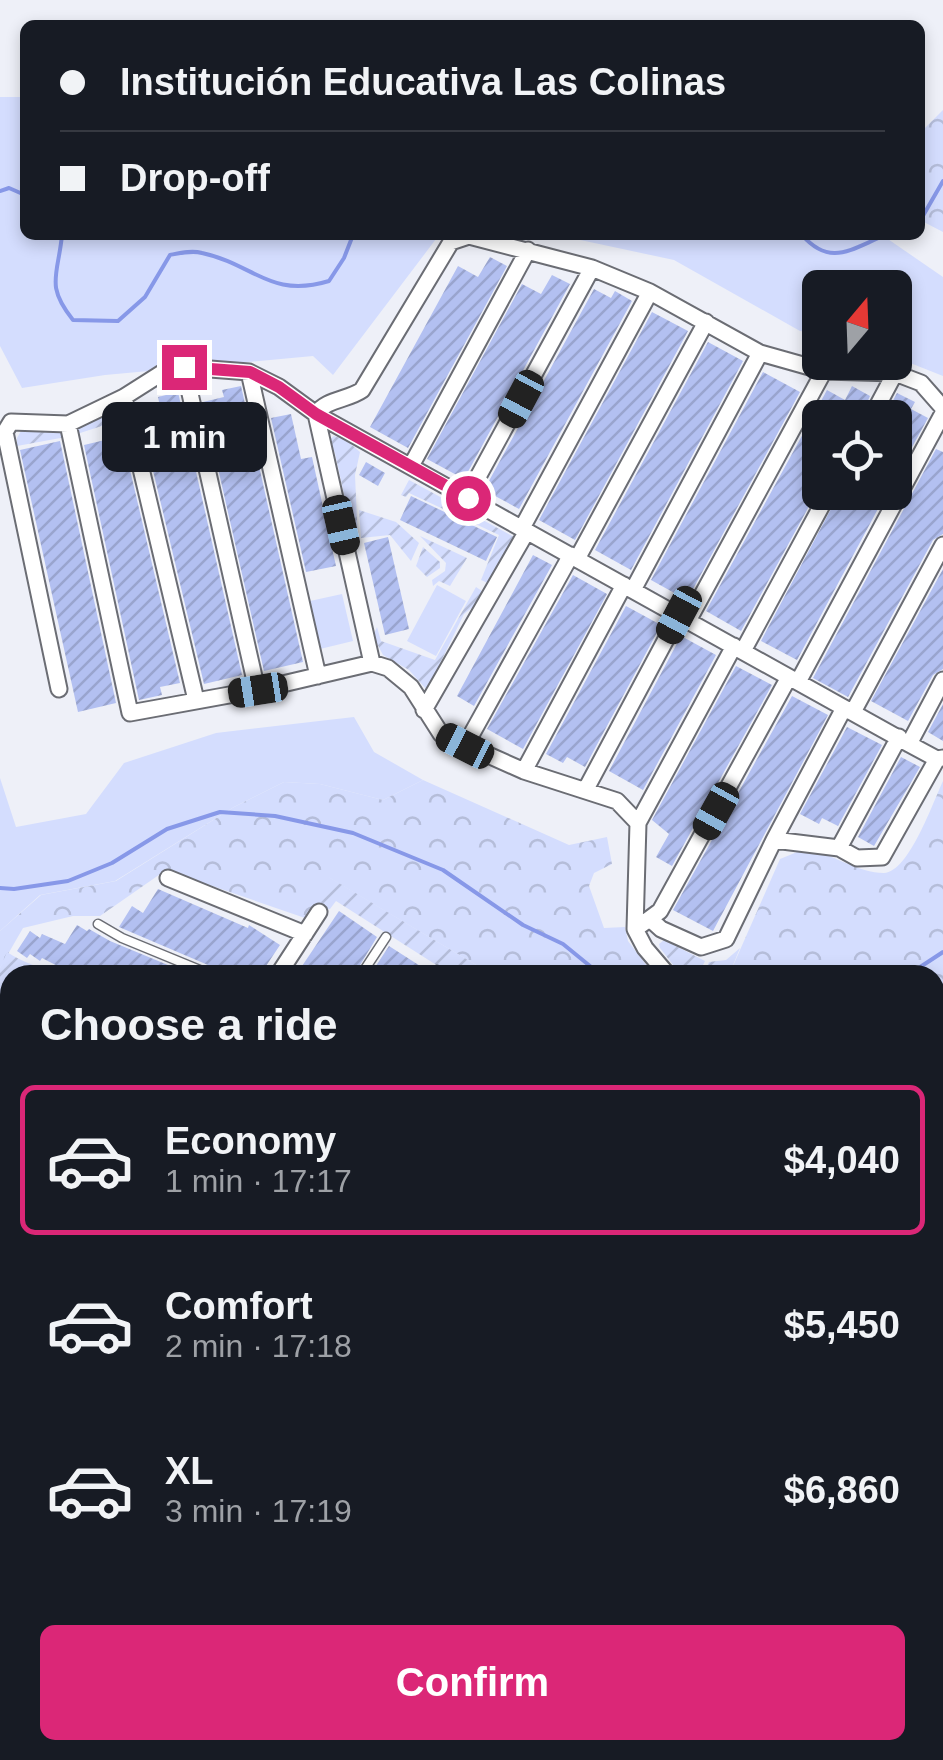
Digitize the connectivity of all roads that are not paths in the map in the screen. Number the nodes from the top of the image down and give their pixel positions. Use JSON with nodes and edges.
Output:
{"nodes":[{"id":1,"x":457,"y":240,"type":"edge"},
{"id":2,"x":487,"y":240,"type":"edge"},
{"id":3,"x":528,"y":250,"type":"junction"},
{"id":4,"x":592,"y":268,"type":"junction"},
{"id":5,"x":650,"y":292,"type":"junction"},
{"id":6,"x":706,"y":322,"type":"junction"},
{"id":7,"x":760,"y":353,"type":"junction"},
{"id":8,"x":802,"y":364,"type":"edge"},
{"id":9,"x":184,"y":367,"type":"junction"},
{"id":10,"x":250,"y":372,"type":"junction"},
{"id":11,"x":912,"y":379,"type":"edge"},
{"id":12,"x":818,"y":380,"type":"edge"},
{"id":13,"x":124,"y":398,"type":"junction"},
{"id":14,"x":943,"y":410,"type":"edge"},
{"id":15,"x":316,"y":414,"type":"junction"},
{"id":16,"x":68,"y":424,"type":"junction"},
{"id":17,"x":411,"y":466,"type":"junction"},
{"id":18,"x":468,"y":498,"type":"junction"},
{"id":19,"x":819,"y":510,"type":"edge"},
{"id":20,"x":525,"y":529,"type":"junction"},
{"id":21,"x":943,"y":545,"type":"edge"},
{"id":22,"x":574,"y":557,"type":"junction"},
{"id":23,"x":628,"y":587,"type":"junction"},
{"id":24,"x":684,"y":618,"type":"junction"},
{"id":25,"x":738,"y":648,"type":"junction"},
{"id":26,"x":372,"y":663,"type":"junction"},
{"id":27,"x":318,"y":676,"type":"junction"},
{"id":28,"x":794,"y":679,"type":"junction"},
{"id":29,"x":943,"y":680,"type":"edge"},
{"id":30,"x":59,"y":689,"type":"dead end"},
{"id":31,"x":258,"y":690,"type":"junction"},
{"id":32,"x":196,"y":700,"type":"junction"},
{"id":33,"x":424,"y":710,"type":"junction"},
{"id":34,"x":849,"y":710,"type":"junction"},
{"id":35,"x":904,"y":740,"type":"junction"},
{"id":36,"x":465,"y":746,"type":"junction"},
{"id":37,"x":940,"y":758,"type":"edge"},
{"id":38,"x":524,"y":770,"type":"junction"},
{"id":39,"x":586,"y":789,"type":"junction"},
{"id":40,"x":638,"y":823,"type":"junction"},
{"id":41,"x":774,"y":840,"type":"junction"},
{"id":42,"x":839,"y":848,"type":"junction"},
{"id":43,"x":168,"y":878,"type":"dead end"},
{"id":44,"x":319,"y":912,"type":"dead end"},
{"id":45,"x":650,"y":919,"type":"junction"},
{"id":46,"x":98,"y":924,"type":"dead end"},
{"id":47,"x":635,"y":929,"type":"junction"},
{"id":48,"x":304,"y":934,"type":"junction"},
{"id":49,"x":386,"y":937,"type":"dead end"},
{"id":50,"x":188,"y":965,"type":"edge"},
{"id":51,"x":288,"y":965,"type":"edge"},
{"id":52,"x":368,"y":965,"type":"edge"},
{"id":53,"x":659,"y":965,"type":"edge"}],
"edges":[{"from":1,"to":15,"type":"street"},
{"from":2,"to":3,"type":"street"},
{"from":3,"to":4,"type":"street"},
{"from":3,"to":17,"type":"street"},
{"from":4,"to":5,"type":"street"},
{"from":4,"to":18,"type":"street"},
{"from":5,"to":6,"type":"street"},
{"from":5,"to":20,"type":"street"},
{"from":6,"to":7,"type":"street"},
{"from":6,"to":22,"type":"street"},
{"from":7,"to":8,"type":"street"},
{"from":7,"to":23,"type":"street"},
{"from":9,"to":10,"type":"street"},
{"from":9,"to":13,"type":"street"},
{"from":9,"to":31,"type":"street"},
{"from":10,"to":15,"type":"street"},
{"from":10,"to":27,"type":"street"},
{"from":11,"to":14,"type":"street"},
{"from":12,"to":24,"type":"street"},
{"from":13,"to":16,"type":"street"},
{"from":13,"to":32,"type":"street"},
{"from":14,"to":28,"type":"street"},
{"from":15,"to":17,"type":"street"},
{"from":15,"to":26,"type":"street"},
{"from":16,"to":30,"type":"street"},
{"from":16,"to":32,"type":"street"},
{"from":17,"to":18,"type":"street"},
{"from":18,"to":20,"type":"street"},
{"from":19,"to":25,"type":"street"},
{"from":20,"to":22,"type":"street"},
{"from":20,"to":33,"type":"street"},
{"from":21,"to":34,"type":"street"},
{"from":22,"to":23,"type":"street"},
{"from":22,"to":36,"type":"street"},
{"from":23,"to":24,"type":"street"},
{"from":23,"to":38,"type":"street"},
{"from":24,"to":25,"type":"street"},
{"from":24,"to":39,"type":"street"},
{"from":25,"to":28,"type":"street"},
{"from":25,"to":40,"type":"street"},
{"from":26,"to":27,"type":"street"},
{"from":26,"to":33,"type":"street"},
{"from":27,"to":31,"type":"street"},
{"from":28,"to":34,"type":"street"},
{"from":28,"to":45,"type":"street"},
{"from":29,"to":35,"type":"street"},
{"from":31,"to":32,"type":"street"},
{"from":33,"to":36,"type":"street"},
{"from":34,"to":35,"type":"street"},
{"from":34,"to":41,"type":"street"},
{"from":35,"to":37,"type":"street"},
{"from":35,"to":42,"type":"street"},
{"from":36,"to":38,"type":"street"},
{"from":37,"to":42,"type":"street"},
{"from":38,"to":39,"type":"street"},
{"from":39,"to":40,"type":"street"},
{"from":40,"to":47,"type":"street"},
{"from":41,"to":42,"type":"street"},
{"from":41,"to":45,"type":"street"},
{"from":43,"to":48,"type":"street"},
{"from":44,"to":48,"type":"street"},
{"from":45,"to":47,"type":"street"},
{"from":46,"to":50,"type":"lane"},
{"from":47,"to":53,"type":"street"},
{"from":48,"to":51,"type":"street"},
{"from":49,"to":52,"type":"lane"}]}
